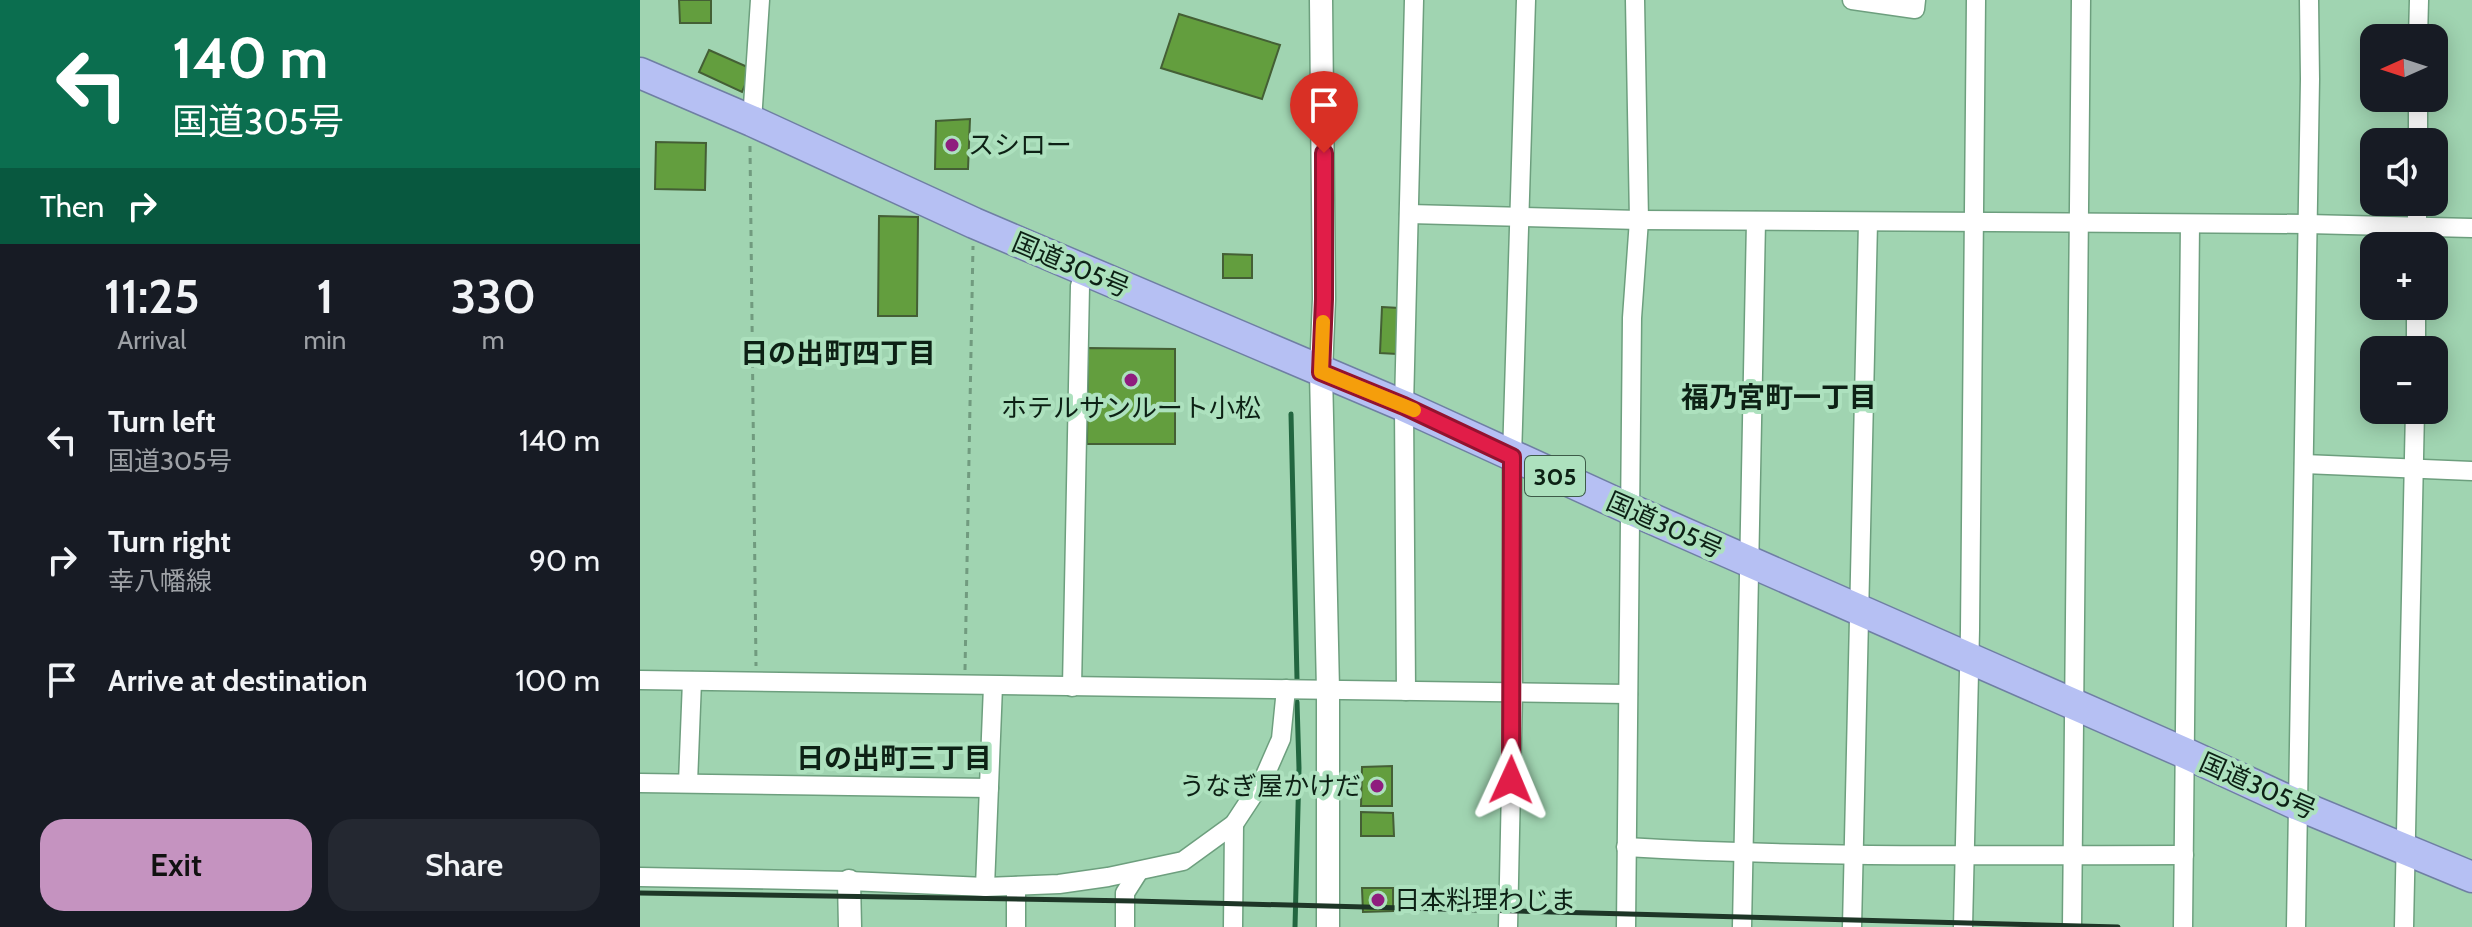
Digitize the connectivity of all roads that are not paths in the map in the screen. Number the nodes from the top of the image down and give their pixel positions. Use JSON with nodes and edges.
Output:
{"nodes":[{"id":1,"x":760,"y":0,"type":"edge"},
{"id":2,"x":1321,"y":0,"type":"edge"},
{"id":3,"x":1414,"y":0,"type":"edge"},
{"id":4,"x":1526,"y":0,"type":"edge"},
{"id":5,"x":1635,"y":0,"type":"edge"},
{"id":6,"x":1852,"y":0,"type":"edge"},
{"id":7,"x":1916,"y":0,"type":"edge"},
{"id":8,"x":1976,"y":0,"type":"edge"},
{"id":9,"x":2081,"y":0,"type":"edge"},
{"id":10,"x":2309,"y":0,"type":"edge"},
{"id":11,"x":2419,"y":0,"type":"edge"},
{"id":12,"x":2418,"y":24,"type":"edge"},
{"id":13,"x":640,"y":73,"type":"edge"},
{"id":14,"x":752,"y":121,"type":"junction"},
{"id":15,"x":1409,"y":214,"type":"junction"},
{"id":16,"x":1519,"y":218,"type":"junction"},
{"id":17,"x":1639,"y":220,"type":"junction"},
{"id":18,"x":1756,"y":221,"type":"junction"},
{"id":19,"x":1868,"y":222,"type":"junction"},
{"id":20,"x":1973,"y":223,"type":"junction"},
{"id":21,"x":2078,"y":224,"type":"junction"},
{"id":22,"x":2190,"y":224,"type":"junction"},
{"id":23,"x":2307,"y":224,"type":"junction"},
{"id":24,"x":2472,"y":228,"type":"edge"},
{"id":25,"x":2375,"y":232,"type":"edge"},
{"id":26,"x":2448,"y":232,"type":"edge"},
{"id":27,"x":1085,"y":271,"type":"junction"},
{"id":28,"x":1321,"y":372,"type":"junction"},
{"id":29,"x":1404,"y":406,"type":"junction"},
{"id":30,"x":2415,"y":424,"type":"edge"},
{"id":31,"x":1512,"y":457,"type":"junction"},
{"id":32,"x":2304,"y":464,"type":"junction"},
{"id":33,"x":2414,"y":469,"type":"junction"},
{"id":34,"x":2472,"y":471,"type":"edge"},
{"id":35,"x":1632,"y":510,"type":"junction"},
{"id":36,"x":1748,"y":561,"type":"junction"},
{"id":37,"x":1858,"y":610,"type":"junction"},
{"id":38,"x":1968,"y":658,"type":"junction"},
{"id":39,"x":640,"y":680,"type":"edge"},
{"id":40,"x":692,"y":681,"type":"junction"},
{"id":41,"x":993,"y":686,"type":"junction"},
{"id":42,"x":1072,"y":687,"type":"junction"},
{"id":43,"x":1286,"y":689,"type":"junction"},
{"id":44,"x":1328,"y":690,"type":"junction"},
{"id":45,"x":1406,"y":691,"type":"junction"},
{"id":46,"x":1513,"y":692,"type":"junction"},
{"id":47,"x":1628,"y":694,"type":"junction"},
{"id":48,"x":2075,"y":705,"type":"junction"},
{"id":49,"x":2185,"y":753,"type":"junction"},
{"id":50,"x":640,"y":783,"type":"edge"},
{"id":51,"x":688,"y":783,"type":"junction"},
{"id":52,"x":989,"y":788,"type":"junction"},
{"id":53,"x":2298,"y":805,"type":"junction"},
{"id":54,"x":1234,"y":824,"type":"junction"},
{"id":55,"x":1626,"y":847,"type":"junction"},
{"id":56,"x":2406,"y":848,"type":"junction"},
{"id":57,"x":1854,"y":853,"type":"junction"},
{"id":58,"x":1743,"y":854,"type":"junction"},
{"id":59,"x":2073,"y":855,"type":"junction"},
{"id":60,"x":2184,"y":855,"type":"junction"},
{"id":61,"x":1964,"y":857,"type":"junction"},
{"id":62,"x":1139,"y":871,"type":"junction"},
{"id":63,"x":640,"y":877,"type":"edge"},
{"id":64,"x":2472,"y":877,"type":"edge"},
{"id":65,"x":849,"y":881,"type":"junction"},
{"id":66,"x":1016,"y":886,"type":"junction"},
{"id":67,"x":985,"y":887,"type":"junction"},
{"id":68,"x":850,"y":927,"type":"edge"},
{"id":69,"x":1016,"y":927,"type":"edge"},
{"id":70,"x":1125,"y":927,"type":"edge"},
{"id":71,"x":1233,"y":927,"type":"edge"},
{"id":72,"x":1328,"y":927,"type":"edge"},
{"id":73,"x":1508,"y":927,"type":"edge"},
{"id":74,"x":1626,"y":927,"type":"edge"},
{"id":75,"x":1742,"y":927,"type":"edge"},
{"id":76,"x":1852,"y":927,"type":"edge"},
{"id":77,"x":1963,"y":927,"type":"edge"},
{"id":78,"x":2072,"y":927,"type":"edge"},
{"id":79,"x":2183,"y":927,"type":"edge"},
{"id":80,"x":2296,"y":927,"type":"edge"},
{"id":81,"x":2404,"y":927,"type":"edge"}],
"edges":[{"from":1,"to":14,"type":"street"},
{"from":2,"to":28,"type":"street"},
{"from":3,"to":15,"type":"street"},
{"from":4,"to":16,"type":"street"},
{"from":5,"to":17,"type":"street"},
{"from":6,"to":7,"type":"street"},
{"from":8,"to":20,"type":"street"},
{"from":9,"to":21,"type":"street"},
{"from":10,"to":23,"type":"street"},
{"from":11,"to":12,"type":"street"},
{"from":13,"to":14,"type":"highway","name":"国道305号","number":"305"},
{"from":14,"to":27,"type":"highway","name":"国道305号","number":"305"},
{"from":15,"to":16,"type":"street"},
{"from":15,"to":29,"type":"street"},
{"from":16,"to":17,"type":"street"},
{"from":16,"to":31,"type":"street"},
{"from":17,"to":18,"type":"street"},
{"from":17,"to":35,"type":"street"},
{"from":18,"to":19,"type":"street"},
{"from":18,"to":36,"type":"street"},
{"from":19,"to":20,"type":"street"},
{"from":19,"to":37,"type":"street"},
{"from":20,"to":21,"type":"street"},
{"from":20,"to":38,"type":"street"},
{"from":21,"to":22,"type":"street"},
{"from":21,"to":48,"type":"street"},
{"from":22,"to":23,"type":"street"},
{"from":22,"to":49,"type":"street"},
{"from":23,"to":25,"type":"street"},
{"from":23,"to":32,"type":"street"},
{"from":24,"to":26,"type":"street"},
{"from":27,"to":28,"type":"highway","name":"国道305号","number":"305"},
{"from":27,"to":42,"type":"street"},
{"from":28,"to":29,"type":"highway","name":"国道305号","number":"305"},
{"from":28,"to":44,"type":"street"},
{"from":29,"to":31,"type":"highway","name":"国道305号","number":"305"},
{"from":29,"to":45,"type":"street"},
{"from":30,"to":33,"type":"street"},
{"from":31,"to":35,"type":"highway","name":"国道305号","number":"305"},
{"from":31,"to":46,"type":"street"},
{"from":32,"to":33,"type":"street"},
{"from":32,"to":53,"type":"street"},
{"from":33,"to":34,"type":"street"},
{"from":33,"to":56,"type":"street"},
{"from":35,"to":36,"type":"highway","name":"国道305号","number":"305"},
{"from":35,"to":47,"type":"street"},
{"from":36,"to":37,"type":"highway","name":"国道305号","number":"305"},
{"from":36,"to":58,"type":"street"},
{"from":37,"to":38,"type":"highway","name":"国道305号","number":"305"},
{"from":37,"to":57,"type":"street"},
{"from":38,"to":48,"type":"highway","name":"国道305号","number":"305"},
{"from":38,"to":61,"type":"street"},
{"from":39,"to":40,"type":"street"},
{"from":40,"to":41,"type":"street"},
{"from":40,"to":51,"type":"street"},
{"from":41,"to":42,"type":"street"},
{"from":41,"to":52,"type":"street"},
{"from":42,"to":43,"type":"street"},
{"from":43,"to":44,"type":"street"},
{"from":43,"to":54,"type":"street"},
{"from":44,"to":45,"type":"street"},
{"from":44,"to":72,"type":"street"},
{"from":45,"to":46,"type":"street"},
{"from":46,"to":47,"type":"street"},
{"from":46,"to":73,"type":"street"},
{"from":47,"to":55,"type":"street"},
{"from":48,"to":49,"type":"highway","name":"国道305号","number":"305"},
{"from":48,"to":59,"type":"street"},
{"from":49,"to":53,"type":"highway","name":"国道305号","number":"305"},
{"from":49,"to":60,"type":"street"},
{"from":50,"to":51,"type":"street"},
{"from":51,"to":52,"type":"street"},
{"from":52,"to":67,"type":"street"},
{"from":53,"to":56,"type":"highway","name":"国道305号","number":"305"},
{"from":53,"to":80,"type":"street"},
{"from":54,"to":62,"type":"street"},
{"from":54,"to":71,"type":"street"},
{"from":55,"to":58,"type":"street"},
{"from":55,"to":74,"type":"street"},
{"from":56,"to":64,"type":"highway","name":"国道305号","number":"305"},
{"from":56,"to":81,"type":"street"},
{"from":57,"to":58,"type":"street"},
{"from":57,"to":61,"type":"street"},
{"from":57,"to":76,"type":"street"},
{"from":58,"to":75,"type":"street"},
{"from":59,"to":60,"type":"street"},
{"from":59,"to":61,"type":"street"},
{"from":59,"to":78,"type":"street"},
{"from":60,"to":79,"type":"street"},
{"from":61,"to":77,"type":"street"},
{"from":62,"to":66,"type":"street"},
{"from":62,"to":70,"type":"street"},
{"from":63,"to":65,"type":"street"},
{"from":65,"to":67,"type":"street"},
{"from":65,"to":68,"type":"street"},
{"from":66,"to":67,"type":"street"},
{"from":66,"to":69,"type":"street"}]}
